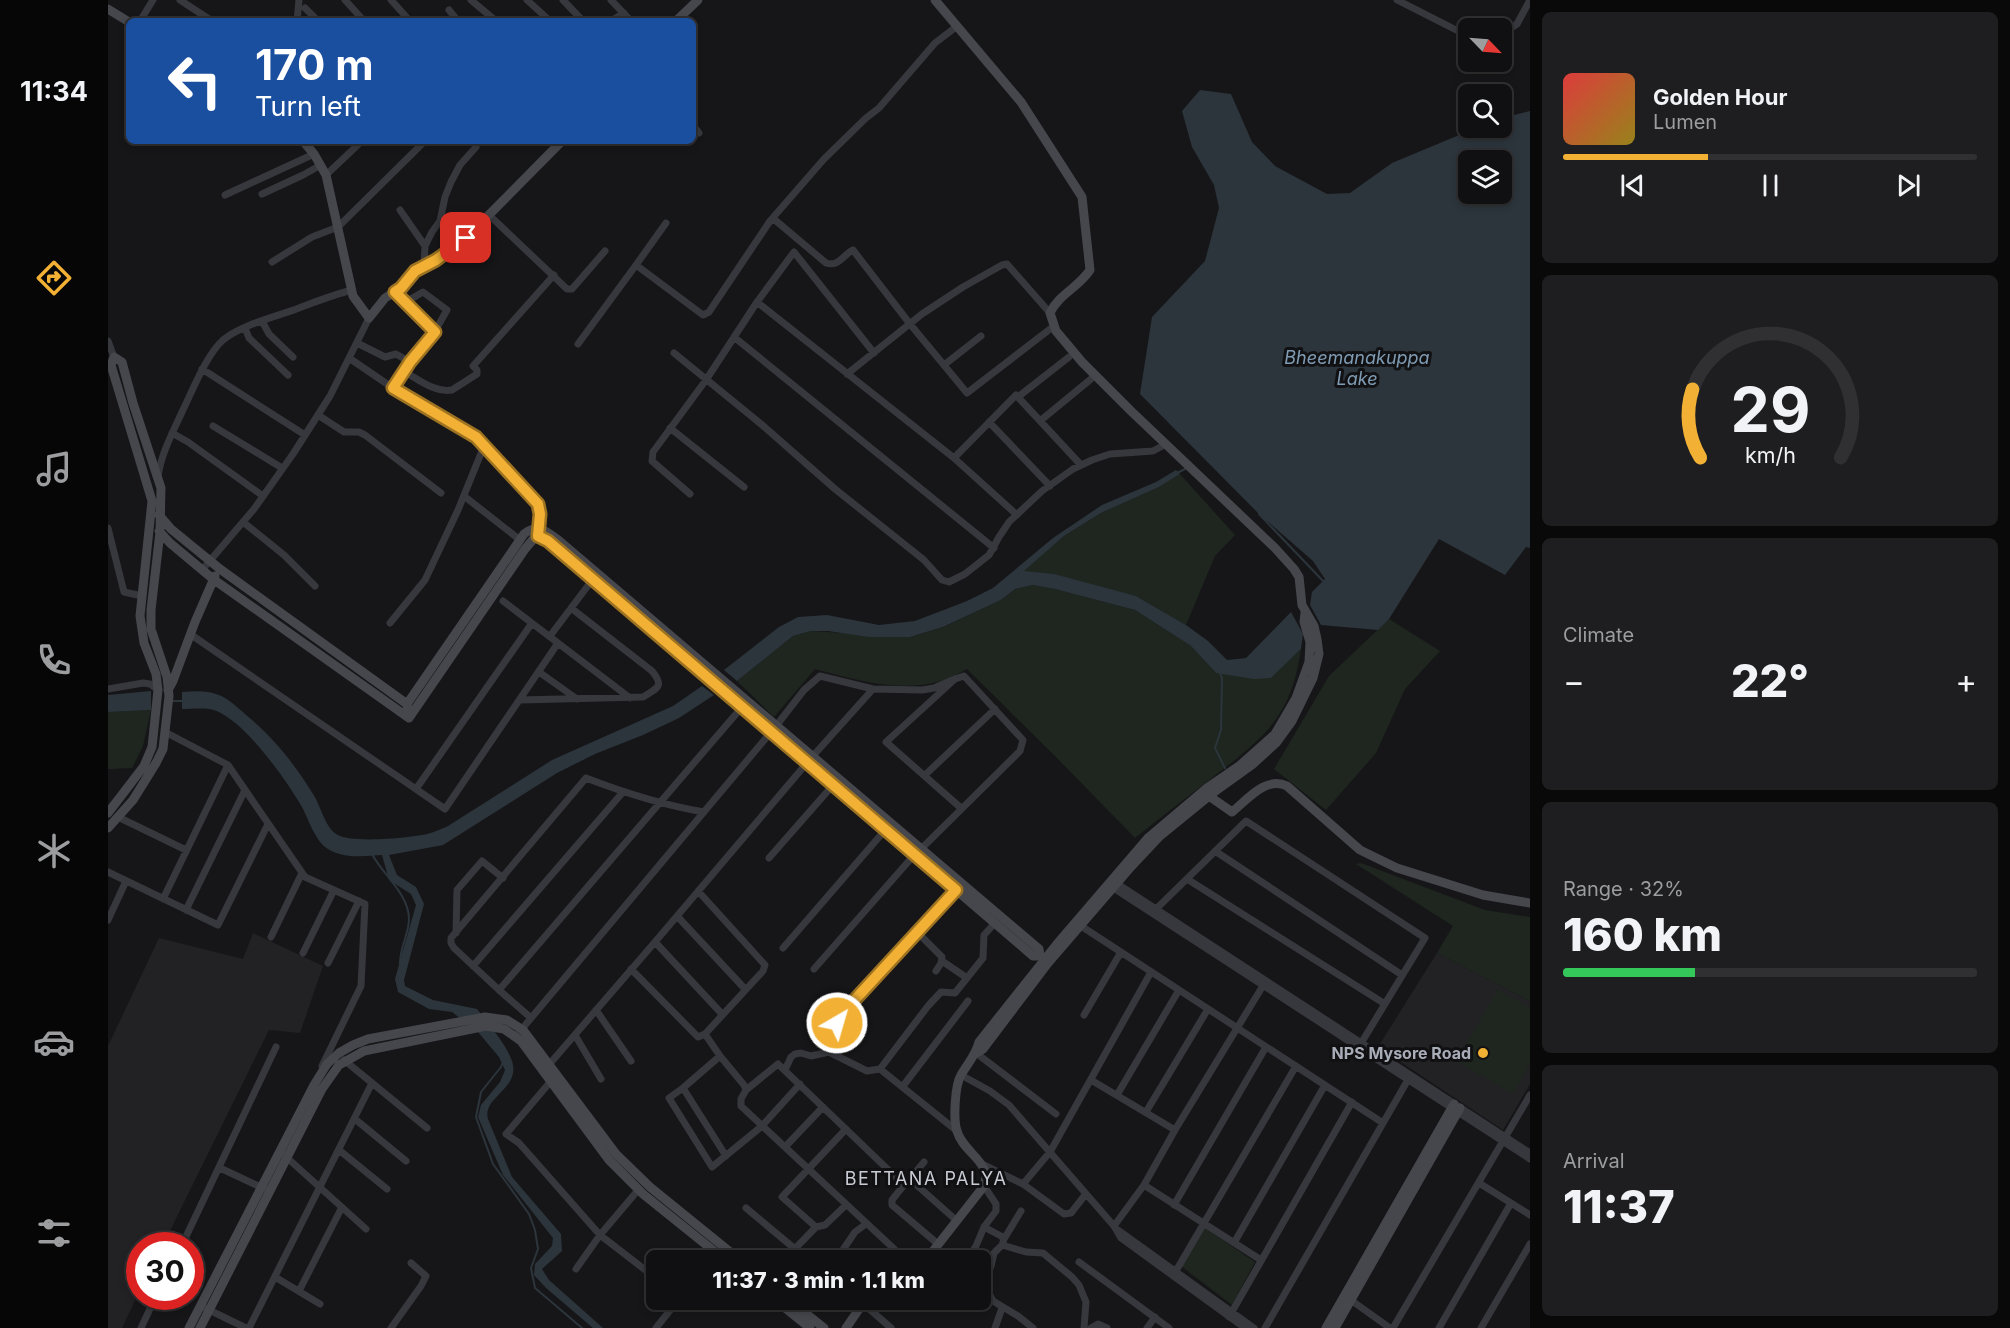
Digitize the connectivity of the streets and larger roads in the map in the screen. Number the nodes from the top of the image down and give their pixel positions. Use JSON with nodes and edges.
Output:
{"nodes":[{"id":1,"x":153,"y":0,"type":"edge"},
{"id":2,"x":180,"y":0,"type":"edge"},
{"id":3,"x":299,"y":0,"type":"edge"},
{"id":4,"x":345,"y":0,"type":"edge"},
{"id":5,"x":391,"y":0,"type":"edge"},
{"id":6,"x":471,"y":0,"type":"edge"},
{"id":7,"x":527,"y":0,"type":"edge"},
{"id":8,"x":563,"y":0,"type":"edge"},
{"id":9,"x":611,"y":0,"type":"edge"},
{"id":10,"x":698,"y":0,"type":"edge"},
{"id":11,"x":935,"y":0,"type":"edge"},
{"id":12,"x":1398,"y":0,"type":"edge"},
{"id":13,"x":1530,"y":0,"type":"edge"},
{"id":14,"x":305,"y":8,"type":"dead end"},
{"id":15,"x":108,"y":9,"type":"edge"},
{"id":16,"x":449,"y":10,"type":"dead end"},
{"id":17,"x":624,"y":13,"type":"junction"},
{"id":18,"x":142,"y":18,"type":"edge"},
{"id":19,"x":207,"y":18,"type":"edge"},
{"id":20,"x":297,"y":18,"type":"edge"},
{"id":21,"x":315,"y":18,"type":"edge"},
{"id":22,"x":361,"y":18,"type":"edge"},
{"id":23,"x":407,"y":18,"type":"edge"},
{"id":24,"x":456,"y":18,"type":"edge"},
{"id":25,"x":492,"y":18,"type":"edge"},
{"id":26,"x":546,"y":18,"type":"edge"},
{"id":27,"x":580,"y":18,"type":"edge"},
{"id":28,"x":615,"y":18,"type":"edge"},
{"id":29,"x":628,"y":18,"type":"edge"},
{"id":30,"x":679,"y":18,"type":"edge"},
{"id":31,"x":126,"y":20,"type":"edge"},
{"id":32,"x":956,"y":27,"type":"junction"},
{"id":33,"x":1512,"y":27,"type":"edge"},
{"id":34,"x":1458,"y":31,"type":"edge"},
{"id":35,"x":696,"y":129,"type":"edge"},
{"id":36,"x":699,"y":133,"type":"dead end"},
{"id":37,"x":359,"y":144,"type":"edge"},
{"id":38,"x":422,"y":144,"type":"edge"},
{"id":39,"x":559,"y":144,"type":"edge"},
{"id":40,"x":308,"y":146,"type":"edge"},
{"id":41,"x":476,"y":147,"type":"dead end"},
{"id":42,"x":321,"y":165,"type":"junction"},
{"id":43,"x":326,"y":175,"type":"junction"},
{"id":44,"x":262,"y":194,"type":"dead end"},
{"id":45,"x":225,"y":195,"type":"dead end"},
{"id":46,"x":400,"y":210,"type":"dead end"},
{"id":47,"x":489,"y":214,"type":"junction"},
{"id":48,"x":770,"y":221,"type":"junction"},
{"id":49,"x":666,"y":223,"type":"dead end"},
{"id":50,"x":338,"y":226,"type":"junction"},
{"id":51,"x":425,"y":246,"type":"junction"},
{"id":52,"x":605,"y":251,"type":"dead end"},
{"id":53,"x":272,"y":262,"type":"dead end"},
{"id":54,"x":424,"y":266,"type":"junction"},
{"id":55,"x":636,"y":266,"type":"junction"},
{"id":56,"x":554,"y":274,"type":"junction"},
{"id":57,"x":352,"y":290,"type":"junction"},
{"id":58,"x":395,"y":292,"type":"junction"},
{"id":59,"x":405,"y":301,"type":"junction"},
{"id":60,"x":757,"y":302,"type":"junction"},
{"id":61,"x":1050,"y":313,"type":"junction"},
{"id":62,"x":369,"y":318,"type":"junction"},
{"id":63,"x":262,"y":321,"type":"junction"},
{"id":64,"x":910,"y":324,"type":"junction"},
{"id":65,"x":1054,"y":326,"type":"junction"},
{"id":66,"x":245,"y":328,"type":"junction"},
{"id":67,"x":435,"y":332,"type":"junction"},
{"id":68,"x":981,"y":336,"type":"dead end"},
{"id":69,"x":734,"y":337,"type":"junction"},
{"id":70,"x":108,"y":341,"type":"edge"},
{"id":71,"x":357,"y":344,"type":"junction"},
{"id":72,"x":578,"y":344,"type":"dead end"},
{"id":73,"x":874,"y":352,"type":"junction"},
{"id":74,"x":674,"y":353,"type":"dead end"},
{"id":75,"x":111,"y":355,"type":"edge"},
{"id":76,"x":293,"y":357,"type":"dead end"},
{"id":77,"x":1069,"y":357,"type":"dead end"},
{"id":78,"x":349,"y":358,"type":"junction"},
{"id":79,"x":410,"y":362,"type":"junction"},
{"id":80,"x":944,"y":365,"type":"junction"},
{"id":81,"x":202,"y":369,"type":"junction"},
{"id":82,"x":405,"y":372,"type":"junction"},
{"id":83,"x":847,"y":374,"type":"junction"},
{"id":84,"x":288,"y":375,"type":"dead end"},
{"id":85,"x":1091,"y":379,"type":"dead end"},
{"id":86,"x":706,"y":380,"type":"junction"},
{"id":87,"x":393,"y":388,"type":"junction"},
{"id":88,"x":1018,"y":397,"type":"junction"},
{"id":89,"x":318,"y":415,"type":"junction"},
{"id":90,"x":1040,"y":421,"type":"junction"},
{"id":91,"x":989,"y":422,"type":"junction"},
{"id":92,"x":213,"y":426,"type":"dead end"},
{"id":93,"x":670,"y":428,"type":"junction"},
{"id":94,"x":172,"y":433,"type":"junction"},
{"id":95,"x":305,"y":435,"type":"junction"},
{"id":96,"x":1166,"y":444,"type":"junction"},
{"id":97,"x":484,"y":446,"type":"junction"},
{"id":98,"x":954,"y":458,"type":"junction"},
{"id":99,"x":1081,"y":465,"type":"junction"},
{"id":100,"x":282,"y":468,"type":"junction"},
{"id":101,"x":158,"y":477,"type":"junction"},
{"id":102,"x":1050,"y":486,"type":"junction"},
{"id":103,"x":744,"y":487,"type":"dead end"},
{"id":104,"x":441,"y":493,"type":"dead end"},
{"id":105,"x":690,"y":494,"type":"dead end"},
{"id":106,"x":263,"y":496,"type":"junction"},
{"id":107,"x":464,"y":496,"type":"junction"},
{"id":108,"x":152,"y":504,"type":"junction"},
{"id":109,"x":1017,"y":515,"type":"junction"},
{"id":110,"x":161,"y":518,"type":"junction"},
{"id":111,"x":151,"y":520,"type":"junction"},
{"id":112,"x":243,"y":522,"type":"junction"},
{"id":113,"x":108,"y":528,"type":"edge"},
{"id":114,"x":160,"y":532,"type":"junction"},
{"id":115,"x":538,"y":532,"type":"junction"},
{"id":116,"x":520,"y":540,"type":"junction"},
{"id":117,"x":994,"y":548,"type":"junction"},
{"id":118,"x":210,"y":561,"type":"junction"},
{"id":119,"x":220,"y":569,"type":"junction"},
{"id":120,"x":202,"y":570,"type":"junction"},
{"id":121,"x":213,"y":579,"type":"junction"},
{"id":122,"x":593,"y":579,"type":"junction"},
{"id":123,"x":315,"y":586,"type":"dead end"},
{"id":124,"x":142,"y":596,"type":"junction"},
{"id":125,"x":503,"y":601,"type":"dead end"},
{"id":126,"x":571,"y":608,"type":"junction"},
{"id":127,"x":1305,"y":613,"type":"junction"},
{"id":128,"x":390,"y":623,"type":"dead end"},
{"id":129,"x":532,"y":623,"type":"junction"},
{"id":130,"x":190,"y":634,"type":"junction"},
{"id":131,"x":550,"y":636,"type":"junction"},
{"id":132,"x":558,"y":643,"type":"junction"},
{"id":133,"x":539,"y":672,"type":"junction"},
{"id":134,"x":714,"y":678,"type":"junction"},
{"id":135,"x":955,"y":679,"type":"junction"},
{"id":136,"x":108,"y":689,"type":"edge"},
{"id":137,"x":873,"y":689,"type":"junction"},
{"id":138,"x":158,"y":698,"type":"junction"},
{"id":139,"x":630,"y":698,"type":"junction"},
{"id":140,"x":168,"y":699,"type":"junction"},
{"id":141,"x":577,"y":699,"type":"junction"},
{"id":142,"x":520,"y":700,"type":"junction"},
{"id":143,"x":407,"y":704,"type":"junction"},
{"id":144,"x":742,"y":707,"type":"junction"},
{"id":145,"x":995,"y":709,"type":"junction"},
{"id":146,"x":409,"y":718,"type":"junction"},
{"id":147,"x":774,"y":729,"type":"junction"},
{"id":148,"x":165,"y":732,"type":"junction"},
{"id":149,"x":809,"y":759,"type":"junction"},
{"id":150,"x":228,"y":765,"type":"junction"},
{"id":151,"x":925,"y":776,"type":"junction"},
{"id":152,"x":833,"y":785,"type":"junction"},
{"id":153,"x":416,"y":789,"type":"junction"},
{"id":154,"x":245,"y":790,"type":"junction"},
{"id":155,"x":623,"y":792,"type":"junction"},
{"id":156,"x":1209,"y":796,"type":"junction"},
{"id":157,"x":659,"y":804,"type":"junction"},
{"id":158,"x":961,"y":808,"type":"junction"},
{"id":159,"x":704,"y":812,"type":"junction"},
{"id":160,"x":108,"y":813,"type":"edge"},
{"id":161,"x":118,"y":817,"type":"junction"},
{"id":162,"x":268,"y":824,"type":"junction"},
{"id":163,"x":108,"y":828,"type":"edge"},
{"id":164,"x":886,"y":829,"type":"junction"},
{"id":165,"x":186,"y":850,"type":"junction"},
{"id":166,"x":918,"y":851,"type":"junction"},
{"id":167,"x":1215,"y":851,"type":"junction"},
{"id":168,"x":769,"y":858,"type":"dead end"},
{"id":169,"x":108,"y":872,"type":"edge"},
{"id":170,"x":303,"y":873,"type":"junction"},
{"id":171,"x":504,"y":878,"type":"junction"},
{"id":172,"x":1187,"y":879,"type":"junction"},
{"id":173,"x":126,"y":882,"type":"junction"},
{"id":174,"x":1114,"y":885,"type":"junction"},
{"id":175,"x":959,"y":887,"type":"junction"},
{"id":176,"x":334,"y":890,"type":"junction"},
{"id":177,"x":698,"y":891,"type":"junction"},
{"id":178,"x":163,"y":899,"type":"junction"},
{"id":179,"x":359,"y":901,"type":"junction"},
{"id":180,"x":1530,"y":903,"type":"edge"},
{"id":181,"x":186,"y":910,"type":"junction"},
{"id":182,"x":1153,"y":911,"type":"junction"},
{"id":183,"x":677,"y":916,"type":"junction"},
{"id":184,"x":108,"y":920,"type":"edge"},
{"id":185,"x":995,"y":923,"type":"junction"},
{"id":186,"x":1081,"y":926,"type":"junction"},
{"id":187,"x":917,"y":932,"type":"junction"},
{"id":188,"x":456,"y":933,"type":"junction"},
{"id":189,"x":271,"y":937,"type":"dead end"},
{"id":190,"x":655,"y":942,"type":"junction"},
{"id":191,"x":783,"y":948,"type":"dead end"},
{"id":192,"x":1121,"y":952,"type":"junction"},
{"id":193,"x":303,"y":953,"type":"dead end"},
{"id":194,"x":1044,"y":960,"type":"junction"},
{"id":195,"x":942,"y":961,"type":"junction"},
{"id":196,"x":328,"y":963,"type":"dead end"},
{"id":197,"x":473,"y":966,"type":"junction"},
{"id":198,"x":632,"y":969,"type":"junction"},
{"id":199,"x":814,"y":969,"type":"dead end"},
{"id":200,"x":936,"y":971,"type":"dead end"},
{"id":201,"x":1151,"y":972,"type":"junction"},
{"id":202,"x":1402,"y":975,"type":"junction"},
{"id":203,"x":967,"y":978,"type":"junction"},
{"id":204,"x":1264,"y":983,"type":"junction"},
{"id":205,"x":745,"y":989,"type":"junction"},
{"id":206,"x":499,"y":990,"type":"junction"},
{"id":207,"x":1179,"y":990,"type":"junction"},
{"id":208,"x":968,"y":1001,"type":"dead end"},
{"id":209,"x":1385,"y":1004,"type":"junction"},
{"id":210,"x":1209,"y":1009,"type":"junction"},
{"id":211,"x":596,"y":1010,"type":"junction"},
{"id":212,"x":722,"y":1014,"type":"junction"},
{"id":213,"x":1084,"y":1015,"type":"dead end"},
{"id":214,"x":531,"y":1018,"type":"junction"},
{"id":215,"x":462,"y":1026,"type":"junction"},
{"id":216,"x":1237,"y":1027,"type":"junction"},
{"id":217,"x":519,"y":1033,"type":"junction"},
{"id":218,"x":705,"y":1034,"type":"junction"},
{"id":219,"x":575,"y":1035,"type":"junction"},
{"id":220,"x":1360,"y":1045,"type":"junction"},
{"id":221,"x":276,"y":1047,"type":"dead end"},
{"id":222,"x":1266,"y":1047,"type":"junction"},
{"id":223,"x":832,"y":1053,"type":"junction"},
{"id":224,"x":976,"y":1053,"type":"junction"},
{"id":225,"x":720,"y":1056,"type":"junction"},
{"id":226,"x":341,"y":1058,"type":"junction"},
{"id":227,"x":630,"y":1061,"type":"dead end"},
{"id":228,"x":1296,"y":1066,"type":"junction"},
{"id":229,"x":546,"y":1068,"type":"junction"},
{"id":230,"x":880,"y":1068,"type":"junction"},
{"id":231,"x":784,"y":1070,"type":"junction"},
{"id":232,"x":961,"y":1075,"type":"junction"},
{"id":233,"x":1409,"y":1078,"type":"junction"},
{"id":234,"x":601,"y":1079,"type":"dead end"},
{"id":235,"x":1091,"y":1080,"type":"junction"},
{"id":236,"x":551,"y":1081,"type":"junction"},
{"id":237,"x":372,"y":1083,"type":"junction"},
{"id":238,"x":800,"y":1084,"type":"junction"},
{"id":239,"x":314,"y":1085,"type":"junction"},
{"id":240,"x":1325,"y":1085,"type":"junction"},
{"id":241,"x":903,"y":1086,"type":"junction"},
{"id":242,"x":683,"y":1088,"type":"junction"},
{"id":243,"x":746,"y":1090,"type":"junction"},
{"id":244,"x":1117,"y":1095,"type":"junction"},
{"id":245,"x":1530,"y":1095,"type":"edge"},
{"id":246,"x":1352,"y":1102,"type":"junction"},
{"id":247,"x":823,"y":1107,"type":"junction"},
{"id":248,"x":1456,"y":1108,"type":"junction"},
{"id":249,"x":1146,"y":1112,"type":"junction"},
{"id":250,"x":1056,"y":1114,"type":"dead end"},
{"id":251,"x":354,"y":1119,"type":"junction"},
{"id":252,"x":1383,"y":1123,"type":"junction"},
{"id":253,"x":762,"y":1126,"type":"junction"},
{"id":254,"x":427,"y":1128,"type":"dead end"},
{"id":255,"x":846,"y":1130,"type":"junction"},
{"id":256,"x":1175,"y":1130,"type":"junction"},
{"id":257,"x":957,"y":1131,"type":"junction"},
{"id":258,"x":1505,"y":1140,"type":"junction"},
{"id":259,"x":785,"y":1147,"type":"junction"},
{"id":260,"x":339,"y":1150,"type":"junction"},
{"id":261,"x":1050,"y":1152,"type":"junction"},
{"id":262,"x":1530,"y":1153,"type":"edge"},
{"id":263,"x":283,"y":1154,"type":"junction"},
{"id":264,"x":726,"y":1156,"type":"junction"},
{"id":265,"x":1530,"y":1159,"type":"edge"},
{"id":266,"x":406,"y":1161,"type":"dead end"},
{"id":267,"x":924,"y":1162,"type":"dead end"},
{"id":268,"x":984,"y":1166,"type":"junction"},
{"id":269,"x":220,"y":1168,"type":"junction"},
{"id":270,"x":808,"y":1169,"type":"junction"},
{"id":271,"x":906,"y":1183,"type":"junction"},
{"id":272,"x":1479,"y":1183,"type":"junction"},
{"id":273,"x":1023,"y":1184,"type":"junction"},
{"id":274,"x":1144,"y":1185,"type":"junction"},
{"id":275,"x":984,"y":1186,"type":"junction"},
{"id":276,"x":320,"y":1188,"type":"junction"},
{"id":277,"x":266,"y":1189,"type":"junction"},
{"id":278,"x":387,"y":1189,"type":"dead end"},
{"id":279,"x":639,"y":1189,"type":"junction"},
{"id":280,"x":1085,"y":1195,"type":"junction"},
{"id":281,"x":1510,"y":1203,"type":"junction"},
{"id":282,"x":1174,"y":1204,"type":"junction"},
{"id":283,"x":846,"y":1205,"type":"junction"},
{"id":284,"x":342,"y":1207,"type":"junction"},
{"id":285,"x":746,"y":1208,"type":"dead end"},
{"id":286,"x":1021,"y":1211,"type":"dead end"},
{"id":287,"x":1530,"y":1215,"type":"edge"},
{"id":288,"x":957,"y":1221,"type":"junction"},
{"id":289,"x":866,"y":1224,"type":"junction"},
{"id":290,"x":1205,"y":1224,"type":"junction"},
{"id":291,"x":1114,"y":1226,"type":"junction"},
{"id":292,"x":816,"y":1227,"type":"junction"},
{"id":293,"x":984,"y":1227,"type":"junction"},
{"id":294,"x":366,"y":1229,"type":"dead end"},
{"id":295,"x":188,"y":1232,"type":"edge"},
{"id":296,"x":600,"y":1235,"type":"junction"},
{"id":297,"x":1003,"y":1242,"type":"junction"},
{"id":298,"x":1234,"y":1243,"type":"junction"},
{"id":299,"x":1530,"y":1244,"type":"edge"},
{"id":300,"x":938,"y":1245,"type":"junction"},
{"id":301,"x":795,"y":1249,"type":"joint"},
{"id":302,"x":706,"y":1250,"type":"edge"},
{"id":303,"x":728,"y":1250,"type":"edge"},
{"id":304,"x":843,"y":1250,"type":"edge"},
{"id":305,"x":895,"y":1250,"type":"edge"},
{"id":306,"x":934,"y":1250,"type":"edge"},
{"id":307,"x":973,"y":1250,"type":"edge"},
{"id":308,"x":1261,"y":1260,"type":"junction"},
{"id":309,"x":1079,"y":1262,"type":"dead end"},
{"id":310,"x":411,"y":1263,"type":"dead end"},
{"id":311,"x":991,"y":1266,"type":"edge"},
{"id":312,"x":576,"y":1269,"type":"dead end"},
{"id":313,"x":646,"y":1271,"type":"edge"},
{"id":314,"x":1175,"y":1274,"type":"junction"},
{"id":315,"x":275,"y":1277,"type":"junction"},
{"id":316,"x":299,"y":1291,"type":"junction"},
{"id":317,"x":991,"y":1297,"type":"edge"},
{"id":318,"x":1347,"y":1298,"type":"junction"},
{"id":319,"x":320,"y":1304,"type":"dead end"},
{"id":320,"x":205,"y":1308,"type":"junction"},
{"id":321,"x":1002,"y":1308,"type":"junction"},
{"id":322,"x":149,"y":1310,"type":"edge"},
{"id":323,"x":670,"y":1310,"type":"edge"},
{"id":324,"x":788,"y":1310,"type":"edge"},
{"id":325,"x":802,"y":1310,"type":"edge"},
{"id":326,"x":857,"y":1310,"type":"edge"},
{"id":327,"x":872,"y":1310,"type":"edge"},
{"id":328,"x":1230,"y":1314,"type":"junction"},
{"id":329,"x":1155,"y":1317,"type":"junction"},
{"id":330,"x":141,"y":1328,"type":"edge"},
{"id":331,"x":189,"y":1328,"type":"edge"},
{"id":332,"x":200,"y":1328,"type":"edge"},
{"id":333,"x":247,"y":1328,"type":"edge"},
{"id":334,"x":391,"y":1328,"type":"edge"},
{"id":335,"x":656,"y":1328,"type":"edge"},
{"id":336,"x":810,"y":1328,"type":"edge"},
{"id":337,"x":824,"y":1328,"type":"edge"},
{"id":338,"x":847,"y":1328,"type":"edge"},
{"id":339,"x":891,"y":1328,"type":"edge"},
{"id":340,"x":994,"y":1328,"type":"edge"},
{"id":341,"x":1033,"y":1328,"type":"edge"},
{"id":342,"x":1084,"y":1328,"type":"edge"},
{"id":343,"x":1091,"y":1328,"type":"edge"},
{"id":344,"x":1107,"y":1328,"type":"edge"},
{"id":345,"x":1147,"y":1328,"type":"edge"},
{"id":346,"x":1170,"y":1328,"type":"edge"},
{"id":347,"x":1245,"y":1328,"type":"edge"},
{"id":348,"x":1254,"y":1328,"type":"edge"},
{"id":349,"x":1265,"y":1328,"type":"edge"},
{"id":350,"x":1326,"y":1328,"type":"edge"},
{"id":351,"x":1335,"y":1328,"type":"edge"},
{"id":352,"x":1391,"y":1328,"type":"edge"},
{"id":353,"x":1439,"y":1328,"type":"edge"},
{"id":354,"x":1480,"y":1328,"type":"edge"}],
"edges":[{"from":1,"to":18,"type":"street"},
{"from":2,"to":19,"type":"street"},
{"from":3,"to":20,"type":"street"},
{"from":4,"to":22,"type":"street"},
{"from":5,"to":23,"type":"street"},
{"from":6,"to":25,"type":"street"},
{"from":7,"to":26,"type":"street"},
{"from":8,"to":27,"type":"street"},
{"from":9,"to":17,"type":"street"},
{"from":10,"to":30,"type":"street"},
{"from":11,"to":32,"type":"street"},
{"from":12,"to":34,"type":"street"},
{"from":13,"to":33,"type":"street"},
{"from":14,"to":21,"type":"street"},
{"from":15,"to":31,"type":"street"},
{"from":16,"to":24,"type":"street"},
{"from":17,"to":28,"type":"street"},
{"from":17,"to":29,"type":"street"},
{"from":32,"to":48,"type":"street"},
{"from":32,"to":61,"type":"street"},
{"from":35,"to":36,"type":"street"},
{"from":37,"to":43,"type":"street"},
{"from":38,"to":50,"type":"street"},
{"from":39,"to":47,"type":"street"},
{"from":40,"to":42,"type":"street"},
{"from":40,"to":45,"type":"street"},
{"from":41,"to":51,"type":"street"},
{"from":42,"to":43,"type":"street"},
{"from":42,"to":44,"type":"street"},
{"from":43,"to":50,"type":"street"},
{"from":46,"to":51,"type":"street"},
{"from":47,"to":54,"type":"street"},
{"from":47,"to":56,"type":"street"},
{"from":48,"to":55,"type":"street"},
{"from":48,"to":64,"type":"street"},
{"from":49,"to":55,"type":"street"},
{"from":50,"to":53,"type":"street"},
{"from":50,"to":57,"type":"street"},
{"from":51,"to":54,"type":"street"},
{"from":52,"to":56,"type":"street"},
{"from":54,"to":58,"type":"street"},
{"from":55,"to":72,"type":"street"},
{"from":56,"to":82,"type":"street"},
{"from":57,"to":62,"type":"street"},
{"from":57,"to":63,"type":"street"},
{"from":58,"to":59,"type":"street"},
{"from":58,"to":62,"type":"street"},
{"from":59,"to":67,"type":"street"},
{"from":59,"to":67,"type":"street"},
{"from":60,"to":69,"type":"street"},
{"from":60,"to":73,"type":"street"},
{"from":60,"to":83,"type":"street"},
{"from":61,"to":64,"type":"street"},
{"from":61,"to":65,"type":"street"},
{"from":62,"to":71,"type":"street"},
{"from":63,"to":66,"type":"street"},
{"from":63,"to":76,"type":"street"},
{"from":64,"to":73,"type":"street"},
{"from":64,"to":80,"type":"street"},
{"from":65,"to":80,"type":"street"},
{"from":65,"to":96,"type":"street"},
{"from":66,"to":81,"type":"street"},
{"from":66,"to":84,"type":"street"},
{"from":67,"to":79,"type":"street"},
{"from":68,"to":80,"type":"street"},
{"from":69,"to":86,"type":"street"},
{"from":69,"to":117,"type":"street"},
{"from":70,"to":75,"type":"street"},
{"from":71,"to":78,"type":"street"},
{"from":71,"to":79,"type":"street"},
{"from":73,"to":83,"type":"street"},
{"from":74,"to":86,"type":"street"},
{"from":75,"to":101,"type":"street"},
{"from":75,"to":108,"type":"street"},
{"from":77,"to":88,"type":"street"},
{"from":78,"to":87,"type":"street"},
{"from":78,"to":89,"type":"street"},
{"from":79,"to":82,"type":"street"},
{"from":81,"to":94,"type":"street"},
{"from":81,"to":95,"type":"street"},
{"from":82,"to":87,"type":"street"},
{"from":83,"to":98,"type":"street"},
{"from":85,"to":90,"type":"street"},
{"from":86,"to":93,"type":"street"},
{"from":86,"to":117,"type":"street"},
{"from":87,"to":97,"type":"street"},
{"from":88,"to":90,"type":"street"},
{"from":88,"to":91,"type":"street"},
{"from":89,"to":95,"type":"street"},
{"from":89,"to":104,"type":"street"},
{"from":90,"to":99,"type":"street"},
{"from":91,"to":98,"type":"street"},
{"from":91,"to":102,"type":"street"},
{"from":92,"to":100,"type":"street"},
{"from":93,"to":103,"type":"street"},
{"from":93,"to":105,"type":"street"},
{"from":94,"to":101,"type":"street"},
{"from":94,"to":106,"type":"street"},
{"from":95,"to":100,"type":"street"},
{"from":96,"to":99,"type":"street"},
{"from":96,"to":127,"type":"street"},
{"from":97,"to":107,"type":"street"},
{"from":97,"to":115,"type":"street"},
{"from":98,"to":109,"type":"street"},
{"from":99,"to":102,"type":"street"},
{"from":100,"to":106,"type":"street"},
{"from":101,"to":110,"type":"street"},
{"from":102,"to":109,"type":"street"},
{"from":106,"to":112,"type":"street"},
{"from":107,"to":116,"type":"street"},
{"from":107,"to":128,"type":"street"},
{"from":108,"to":110,"type":"street"},
{"from":108,"to":111,"type":"street"},
{"from":109,"to":117,"type":"street"},
{"from":110,"to":114,"type":"street"},
{"from":110,"to":118,"type":"street"},
{"from":111,"to":114,"type":"street"},
{"from":111,"to":124,"type":"street"},
{"from":112,"to":118,"type":"street"},
{"from":112,"to":123,"type":"street"},
{"from":113,"to":124,"type":"street"},
{"from":114,"to":120,"type":"street"},
{"from":114,"to":140,"type":"street"},
{"from":115,"to":116,"type":"street"},
{"from":115,"to":122,"type":"street"},
{"from":115,"to":134,"type":"street"},
{"from":115,"to":146,"type":"street"},
{"from":116,"to":143,"type":"street"},
{"from":118,"to":119,"type":"street"},
{"from":118,"to":120,"type":"street"},
{"from":119,"to":121,"type":"street"},
{"from":119,"to":143,"type":"street"},
{"from":120,"to":121,"type":"street"},
{"from":121,"to":130,"type":"street"},
{"from":121,"to":146,"type":"street"},
{"from":122,"to":126,"type":"street"},
{"from":122,"to":134,"type":"street"},
{"from":124,"to":138,"type":"street"},
{"from":125,"to":129,"type":"street"},
{"from":126,"to":131,"type":"street"},
{"from":126,"to":139,"type":"street"},
{"from":127,"to":156,"type":"street"},
{"from":127,"to":194,"type":"street"},
{"from":129,"to":131,"type":"street"},
{"from":129,"to":153,"type":"street"},
{"from":130,"to":140,"type":"street"},
{"from":130,"to":153,"type":"street"},
{"from":131,"to":132,"type":"street"},
{"from":132,"to":133,"type":"street"},
{"from":132,"to":139,"type":"street"},
{"from":133,"to":141,"type":"street"},
{"from":133,"to":142,"type":"street"},
{"from":134,"to":144,"type":"street"},
{"from":134,"to":147,"type":"street"},
{"from":135,"to":137,"type":"street"},
{"from":135,"to":145,"type":"street"},
{"from":135,"to":151,"type":"street"},
{"from":136,"to":138,"type":"street"},
{"from":137,"to":147,"type":"street"},
{"from":137,"to":149,"type":"street"},
{"from":138,"to":140,"type":"street"},
{"from":138,"to":160,"type":"street"},
{"from":139,"to":141,"type":"street"},
{"from":140,"to":148,"type":"street"},
{"from":141,"to":142,"type":"street"},
{"from":142,"to":153,"type":"street"},
{"from":143,"to":146,"type":"street"},
{"from":144,"to":147,"type":"street"},
{"from":144,"to":157,"type":"street"},
{"from":145,"to":151,"type":"street"},
{"from":145,"to":158,"type":"street"},
{"from":147,"to":149,"type":"street"},
{"from":147,"to":159,"type":"street"},
{"from":148,"to":150,"type":"street"},
{"from":148,"to":161,"type":"street"},
{"from":149,"to":152,"type":"street"},
{"from":149,"to":166,"type":"street"},
{"from":149,"to":177,"type":"street"},
{"from":150,"to":154,"type":"street"},
{"from":150,"to":165,"type":"street"},
{"from":151,"to":158,"type":"street"},
{"from":152,"to":164,"type":"street"},
{"from":152,"to":168,"type":"street"},
{"from":154,"to":162,"type":"street"},
{"from":154,"to":181,"type":"street"},
{"from":155,"to":157,"type":"street"},
{"from":155,"to":171,"type":"street"},
{"from":155,"to":197,"type":"street"},
{"from":156,"to":174,"type":"street"},
{"from":156,"to":180,"type":"street"},
{"from":157,"to":159,"type":"street"},
{"from":157,"to":206,"type":"street"},
{"from":158,"to":166,"type":"street"},
{"from":159,"to":214,"type":"street"},
{"from":161,"to":163,"type":"street"},
{"from":161,"to":165,"type":"street"},
{"from":162,"to":170,"type":"street"},
{"from":162,"to":181,"type":"street"},
{"from":164,"to":166,"type":"street"},
{"from":164,"to":191,"type":"street"},
{"from":165,"to":178,"type":"street"},
{"from":166,"to":175,"type":"street"},
{"from":166,"to":199,"type":"street"},
{"from":167,"to":172,"type":"street"},
{"from":167,"to":202,"type":"street"},
{"from":167,"to":202,"type":"street"},
{"from":169,"to":173,"type":"street"},
{"from":170,"to":176,"type":"street"},
{"from":170,"to":189,"type":"street"},
{"from":171,"to":188,"type":"street"},
{"from":171,"to":188,"type":"street"},
{"from":172,"to":182,"type":"street"},
{"from":172,"to":209,"type":"street"},
{"from":173,"to":178,"type":"street"},
{"from":173,"to":184,"type":"street"},
{"from":174,"to":182,"type":"street"},
{"from":174,"to":186,"type":"street"},
{"from":175,"to":185,"type":"street"},
{"from":175,"to":187,"type":"street"},
{"from":175,"to":194,"type":"street"},
{"from":176,"to":179,"type":"street"},
{"from":176,"to":193,"type":"street"},
{"from":177,"to":183,"type":"street"},
{"from":177,"to":205,"type":"street"},
{"from":178,"to":181,"type":"street"},
{"from":179,"to":196,"type":"street"},
{"from":179,"to":239,"type":"street"},
{"from":182,"to":204,"type":"street"},
{"from":183,"to":190,"type":"street"},
{"from":183,"to":205,"type":"street"},
{"from":185,"to":194,"type":"street"},
{"from":185,"to":203,"type":"street"},
{"from":186,"to":192,"type":"street"},
{"from":186,"to":194,"type":"street"},
{"from":187,"to":195,"type":"street"},
{"from":187,"to":223,"type":"street"},
{"from":188,"to":197,"type":"street"},
{"from":190,"to":198,"type":"street"},
{"from":190,"to":212,"type":"street"},
{"from":192,"to":201,"type":"street"},
{"from":192,"to":213,"type":"street"},
{"from":194,"to":224,"type":"street"},
{"from":195,"to":200,"type":"street"},
{"from":195,"to":203,"type":"street"},
{"from":197,"to":206,"type":"street"},
{"from":198,"to":211,"type":"street"},
{"from":198,"to":218,"type":"street"},
{"from":201,"to":207,"type":"street"},
{"from":201,"to":235,"type":"street"},
{"from":202,"to":209,"type":"street"},
{"from":203,"to":230,"type":"street"},
{"from":204,"to":216,"type":"street"},
{"from":204,"to":220,"type":"street"},
{"from":205,"to":212,"type":"street"},
{"from":206,"to":214,"type":"street"},
{"from":207,"to":210,"type":"street"},
{"from":207,"to":244,"type":"street"},
{"from":208,"to":241,"type":"street"},
{"from":209,"to":220,"type":"street"},
{"from":210,"to":216,"type":"street"},
{"from":210,"to":249,"type":"street"},
{"from":211,"to":219,"type":"street"},
{"from":211,"to":227,"type":"street"},
{"from":212,"to":218,"type":"street"},
{"from":214,"to":217,"type":"street"},
{"from":215,"to":217,"type":"street"},
{"from":215,"to":217,"type":"street"},
{"from":215,"to":226,"type":"street"},
{"from":216,"to":222,"type":"street"},
{"from":216,"to":256,"type":"street"},
{"from":217,"to":229,"type":"street"},
{"from":218,"to":225,"type":"street"},
{"from":219,"to":229,"type":"street"},
{"from":219,"to":234,"type":"street"},
{"from":220,"to":233,"type":"street"},
{"from":221,"to":269,"type":"street"},
{"from":222,"to":228,"type":"street"},
{"from":222,"to":282,"type":"street"},
{"from":223,"to":230,"type":"street"},
{"from":223,"to":231,"type":"street"},
{"from":224,"to":232,"type":"street"},
{"from":224,"to":250,"type":"street"},
{"from":225,"to":242,"type":"street"},
{"from":225,"to":243,"type":"street"},
{"from":226,"to":237,"type":"street"},
{"from":226,"to":239,"type":"street"},
{"from":226,"to":263,"type":"street"},
{"from":228,"to":240,"type":"street"},
{"from":228,"to":290,"type":"street"},
{"from":229,"to":236,"type":"street"},
{"from":229,"to":303,"type":"street"},
{"from":230,"to":241,"type":"street"},
{"from":231,"to":238,"type":"street"},
{"from":231,"to":243,"type":"street"},
{"from":232,"to":257,"type":"street"},
{"from":232,"to":261,"type":"street"},
{"from":233,"to":248,"type":"street"},
{"from":233,"to":252,"type":"street"},
{"from":235,"to":244,"type":"street"},
{"from":235,"to":261,"type":"street"},
{"from":236,"to":279,"type":"street"},
{"from":236,"to":296,"type":"street"},
{"from":237,"to":251,"type":"street"},
{"from":237,"to":254,"type":"street"},
{"from":238,"to":247,"type":"street"},
{"from":238,"to":253,"type":"street"},
{"from":239,"to":263,"type":"street"},
{"from":240,"to":246,"type":"street"},
{"from":240,"to":298,"type":"street"},
{"from":241,"to":257,"type":"street"},
{"from":242,"to":264,"type":"street"},
{"from":242,"to":264,"type":"street"},
{"from":243,"to":253,"type":"street"},
{"from":244,"to":249,"type":"street"},
{"from":245,"to":258,"type":"street"},
{"from":246,"to":252,"type":"street"},
{"from":246,"to":308,"type":"street"},
{"from":247,"to":255,"type":"street"},
{"from":247,"to":259,"type":"street"},
{"from":248,"to":258,"type":"street"},
{"from":248,"to":318,"type":"street"},
{"from":249,"to":256,"type":"street"},
{"from":251,"to":260,"type":"street"},
{"from":251,"to":266,"type":"street"},
{"from":252,"to":349,"type":"street"},
{"from":253,"to":259,"type":"street"},
{"from":253,"to":264,"type":"street"},
{"from":255,"to":270,"type":"street"},
{"from":255,"to":271,"type":"street"},
{"from":256,"to":274,"type":"street"},
{"from":257,"to":268,"type":"street"},
{"from":258,"to":262,"type":"street"},
{"from":258,"to":265,"type":"street"},
{"from":258,"to":272,"type":"street"},
{"from":259,"to":270,"type":"street"},
{"from":260,"to":276,"type":"street"},
{"from":260,"to":278,"type":"street"},
{"from":261,"to":273,"type":"street"},
{"from":261,"to":280,"type":"street"},
{"from":263,"to":276,"type":"street"},
{"from":263,"to":277,"type":"street"},
{"from":267,"to":271,"type":"street"},
{"from":268,"to":273,"type":"street"},
{"from":268,"to":275,"type":"street"},
{"from":269,"to":277,"type":"street"},
{"from":269,"to":295,"type":"street"},
{"from":270,"to":283,"type":"street"},
{"from":270,"to":292,"type":"street"},
{"from":271,"to":288,"type":"street"},
{"from":271,"to":300,"type":"street"},
{"from":272,"to":281,"type":"street"},
{"from":272,"to":352,"type":"street"},
{"from":273,"to":280,"type":"street"},
{"from":274,"to":282,"type":"street"},
{"from":274,"to":291,"type":"street"},
{"from":275,"to":288,"type":"street"},
{"from":275,"to":293,"type":"street"},
{"from":276,"to":284,"type":"street"},
{"from":276,"to":315,"type":"street"},
{"from":277,"to":320,"type":"street"},
{"from":279,"to":296,"type":"street"},
{"from":279,"to":302,"type":"street"},
{"from":280,"to":291,"type":"street"},
{"from":281,"to":287,"type":"street"},
{"from":281,"to":353,"type":"street"},
{"from":282,"to":290,"type":"street"},
{"from":283,"to":289,"type":"street"},
{"from":283,"to":292,"type":"street"},
{"from":284,"to":294,"type":"street"},
{"from":284,"to":316,"type":"street"},
{"from":285,"to":301,"type":"street"},
{"from":286,"to":297,"type":"street"},
{"from":288,"to":300,"type":"street"},
{"from":289,"to":304,"type":"street"},
{"from":289,"to":305,"type":"street"},
{"from":290,"to":298,"type":"street"},
{"from":290,"to":314,"type":"street"},
{"from":291,"to":314,"type":"street"},
{"from":291,"to":314,"type":"street"},
{"from":292,"to":301,"type":"street"},
{"from":293,"to":297,"type":"street"},
{"from":293,"to":307,"type":"street"},
{"from":296,"to":312,"type":"street"},
{"from":296,"to":313,"type":"street"},
{"from":297,"to":311,"type":"street"},
{"from":297,"to":342,"type":"street"},
{"from":298,"to":308,"type":"street"},
{"from":299,"to":354,"type":"street"},
{"from":300,"to":306,"type":"street"},
{"from":308,"to":328,"type":"street"},
{"from":309,"to":329,"type":"street"},
{"from":310,"to":334,"type":"street"},
{"from":314,"to":328,"type":"street"},
{"from":315,"to":316,"type":"street"},
{"from":315,"to":333,"type":"street"},
{"from":316,"to":319,"type":"street"},
{"from":317,"to":321,"type":"street"},
{"from":318,"to":350,"type":"street"},
{"from":318,"to":351,"type":"street"},
{"from":318,"to":352,"type":"street"},
{"from":320,"to":331,"type":"street"},
{"from":320,"to":332,"type":"street"},
{"from":320,"to":333,"type":"street"},
{"from":321,"to":340,"type":"street"},
{"from":321,"to":341,"type":"street"},
{"from":322,"to":330,"type":"street"},
{"from":323,"to":335,"type":"street"},
{"from":324,"to":336,"type":"street"},
{"from":325,"to":337,"type":"street"},
{"from":326,"to":338,"type":"street"},
{"from":327,"to":339,"type":"street"},
{"from":328,"to":347,"type":"street"},
{"from":328,"to":348,"type":"street"},
{"from":329,"to":345,"type":"street"},
{"from":329,"to":346,"type":"street"},
{"from":343,"to":344,"type":"street"}]}
